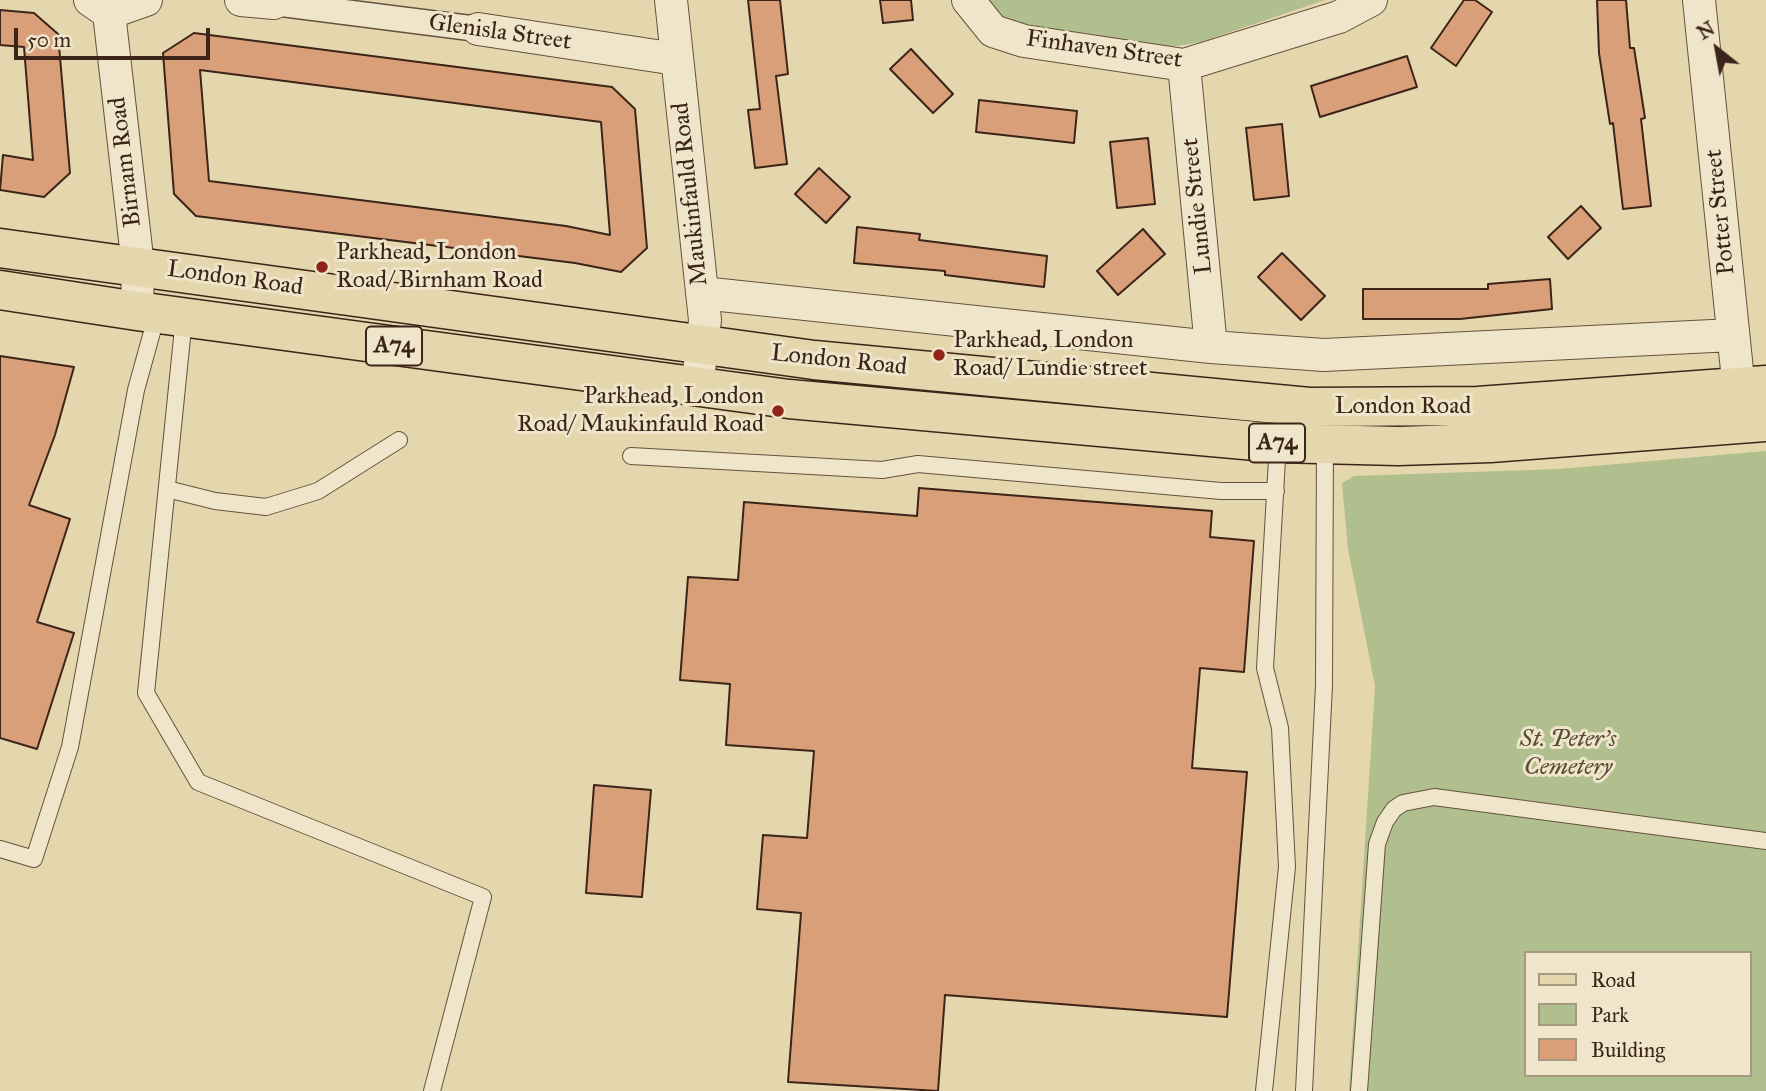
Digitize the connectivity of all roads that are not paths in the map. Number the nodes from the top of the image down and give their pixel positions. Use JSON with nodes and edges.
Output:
{"nodes":[{"id":1,"x":146,"y":0,"type":"edge"},
{"id":2,"x":240,"y":0,"type":"edge"},
{"id":3,"x":671,"y":0,"type":"edge"},
{"id":4,"x":968,"y":0,"type":"edge"},
{"id":5,"x":1371,"y":0,"type":"edge"},
{"id":6,"x":1699,"y":0,"type":"edge"},
{"id":7,"x":274,"y":3,"type":"joint"},
{"id":8,"x":100,"y":7,"type":"edge"},
{"id":9,"x":478,"y":29,"type":"joint"},
{"id":10,"x":676,"y":59,"type":"junction"},
{"id":11,"x":1184,"y":65,"type":"junction"},
{"id":12,"x":0,"y":248,"type":"edge"},
{"id":13,"x":138,"y":266,"type":"junction"},
{"id":14,"x":0,"y":290,"type":"edge"},
{"id":15,"x":702,"y":293,"type":"junction"},
{"id":16,"x":159,"y":314,"type":"junction"},
{"id":17,"x":1733,"y":335,"type":"junction"},
{"id":18,"x":703,"y":345,"type":"junction"},
{"id":19,"x":1211,"y":347,"type":"junction"},
{"id":20,"x":698,"y":388,"type":"junction"},
{"id":21,"x":1753,"y":405,"type":"edge"},
{"id":22,"x":1279,"y":423,"type":"junction"},
{"id":23,"x":1325,"y":426,"type":"junction"},
{"id":24,"x":399,"y":440,"type":"dead end"},
{"id":25,"x":631,"y":456,"type":"dead end"},
{"id":26,"x":167,"y":489,"type":"junction"},
{"id":27,"x":1276,"y":491,"type":"junction"},
{"id":28,"x":1766,"y":841,"type":"edge"},
{"id":29,"x":0,"y":849,"type":"edge"},
{"id":30,"x":432,"y":1091,"type":"edge"},
{"id":31,"x":1264,"y":1091,"type":"edge"},
{"id":32,"x":1304,"y":1091,"type":"edge"},
{"id":33,"x":1359,"y":1091,"type":"edge"}],
"edges":[{"from":1,"to":8,"type":"street"},
{"from":2,"to":7,"type":"street","name":"Glenisla Street"},
{"from":3,"to":10,"type":"street","name":"Maukinfauld Road"},
{"from":4,"to":11,"type":"street","name":"Finhaven Street"},
{"from":5,"to":11,"type":"street","name":"Finhaven Street"},
{"from":6,"to":17,"type":"street","name":"Potter Street"},
{"from":7,"to":9,"type":"street","name":"Glenisla Street"},
{"from":8,"to":13,"type":"street","name":"Birnam Road"},
{"from":9,"to":10,"type":"street","name":"Glenisla Street"},
{"from":10,"to":15,"type":"street","name":"Maukinfauld Road"},
{"from":11,"to":19,"type":"street","name":"Lundie Street"},
{"from":12,"to":13,"type":"main road","name":"London Road","number":"A74"},
{"from":13,"to":16,"type":"street","name":"Birnam Road"},
{"from":13,"to":18,"type":"main road","name":"London Road","number":"A74"},
{"from":14,"to":16,"type":"main road","name":"London Road","number":"A74"},
{"from":15,"to":18,"type":"street","name":"Maukinfauld Road"},
{"from":15,"to":19,"type":"street"},
{"from":16,"to":20,"type":"main road","name":"London Road","number":"A74"},
{"from":16,"to":26,"type":"lane"},
{"from":16,"to":29,"type":"lane"},
{"from":17,"to":19,"type":"street"},
{"from":17,"to":21,"type":"street","name":"Potter Street"},
{"from":18,"to":20,"type":"street","name":"Maukinfauld Road"},
{"from":18,"to":22,"type":"main road","name":"London Road","number":"A74"},
{"from":20,"to":22,"type":"main road","name":"London Road","number":"A74"},
{"from":21,"to":23,"type":"main road","name":"London Road","number":"A74"},
{"from":22,"to":23,"type":"main road","name":"London Road","number":"A74"},
{"from":22,"to":27,"type":"lane"},
{"from":23,"to":32,"type":"lane"},
{"from":24,"to":26,"type":"lane"},
{"from":25,"to":27,"type":"lane"},
{"from":26,"to":30,"type":"lane"},
{"from":27,"to":31,"type":"lane"},
{"from":28,"to":33,"type":"lane"}]}
